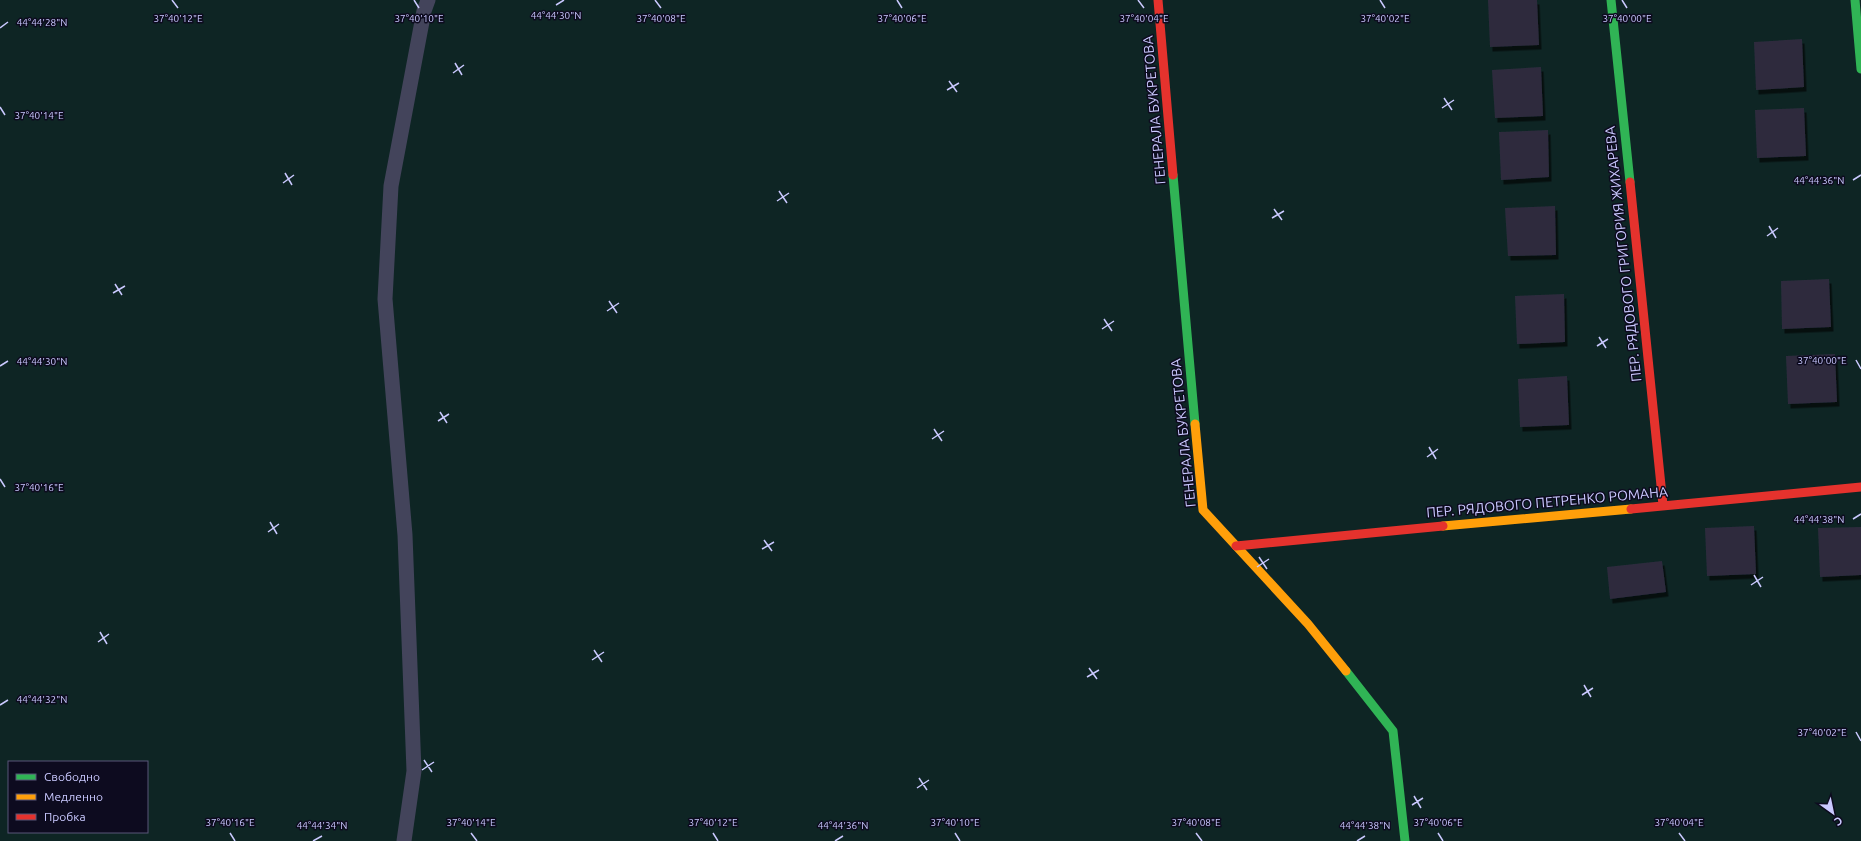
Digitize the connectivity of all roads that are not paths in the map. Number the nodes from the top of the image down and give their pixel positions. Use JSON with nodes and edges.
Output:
{"nodes":[{"id":1,"x":428,"y":0,"type":"edge"},
{"id":2,"x":1158,"y":0,"type":"edge"},
{"id":3,"x":1611,"y":0,"type":"edge"},
{"id":4,"x":1855,"y":0,"type":"edge"},
{"id":5,"x":1861,"y":69,"type":"edge"},
{"id":6,"x":1861,"y":486,"type":"edge"},
{"id":7,"x":1663,"y":505,"type":"junction"},
{"id":8,"x":1236,"y":546,"type":"junction"},
{"id":9,"x":404,"y":841,"type":"edge"},
{"id":10,"x":1405,"y":841,"type":"edge"}],
"edges":[{"from":1,"to":9,"type":"lane"},
{"from":2,"to":8,"type":"street","name":"ГЕНЕРАЛА БУКРЕТОВА"},
{"from":3,"to":7,"type":"street","name":"ПЕР. РЯДОВОГО ГРИГОРИЯ ЖИХАРЕВА"},
{"from":4,"to":5,"type":"street"},
{"from":6,"to":7,"type":"street","name":"ПЕР. РЯДОВОГО ПЕТРЕНКО РОМАНА"},
{"from":7,"to":8,"type":"street","name":"ПЕР. РЯДОВОГО ПЕТРЕНКО РОМАНА"},
{"from":8,"to":10,"type":"street","name":"ГЕНЕРАЛА БУКРЕТОВА"}]}
